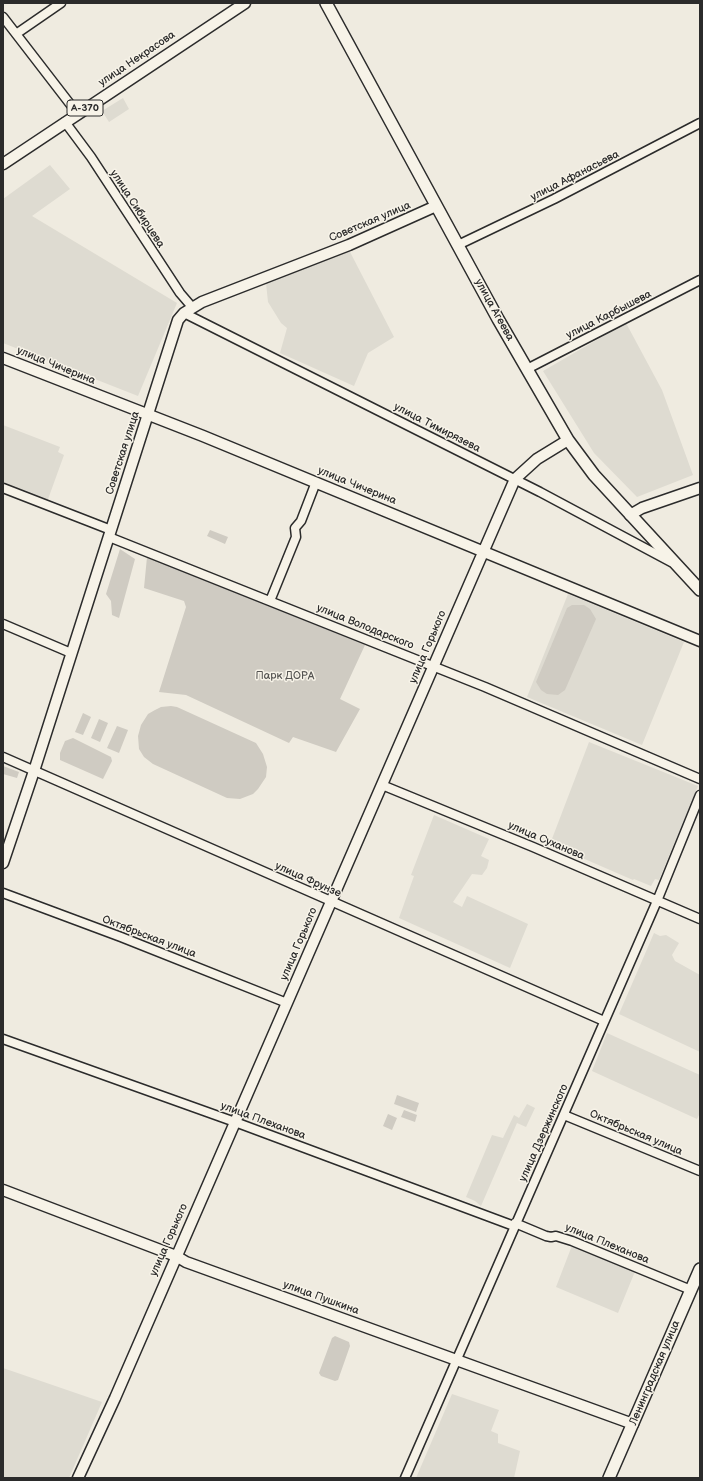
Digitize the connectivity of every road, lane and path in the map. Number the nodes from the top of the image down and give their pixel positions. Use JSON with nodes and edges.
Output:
{"nodes":[{"id":1,"x":61,"y":3,"type":"edge"},
{"id":2,"x":245,"y":3,"type":"edge"},
{"id":3,"x":326,"y":3,"type":"edge"},
{"id":4,"x":3,"y":17,"type":"edge"},
{"id":5,"x":16,"y":34,"type":"junction"},
{"id":6,"x":77,"y":113,"type":"junction"},
{"id":7,"x":65,"y":122,"type":"junction"},
{"id":8,"x":700,"y":123,"type":"edge"},
{"id":9,"x":3,"y":164,"type":"edge"},
{"id":10,"x":436,"y":206,"type":"junction"},
{"id":11,"x":458,"y":245,"type":"junction"},
{"id":12,"x":700,"y":280,"type":"edge"},
{"id":13,"x":188,"y":310,"type":"junction"},
{"id":14,"x":3,"y":358,"type":"edge"},
{"id":15,"x":527,"y":369,"type":"junction"},
{"id":16,"x":147,"y":415,"type":"junction"},
{"id":17,"x":568,"y":440,"type":"junction"},
{"id":18,"x":515,"y":479,"type":"junction"},
{"id":19,"x":316,"y":482,"type":"junction"},
{"id":20,"x":3,"y":488,"type":"edge"},
{"id":21,"x":700,"y":488,"type":"edge"},
{"id":22,"x":630,"y":515,"type":"junction"},
{"id":23,"x":110,"y":533,"type":"junction"},
{"id":24,"x":482,"y":551,"type":"junction"},
{"id":25,"x":678,"y":566,"type":"junction"},
{"id":26,"x":700,"y":590,"type":"edge"},
{"id":27,"x":270,"y":601,"type":"junction"},
{"id":28,"x":3,"y":624,"type":"edge"},
{"id":29,"x":700,"y":641,"type":"edge"},
{"id":30,"x":71,"y":653,"type":"junction"},
{"id":31,"x":433,"y":666,"type":"junction"},
{"id":32,"x":3,"y":758,"type":"edge"},
{"id":33,"x":34,"y":771,"type":"junction"},
{"id":34,"x":700,"y":779,"type":"edge"},
{"id":35,"x":382,"y":785,"type":"junction"},
{"id":36,"x":700,"y":795,"type":"edge"},
{"id":37,"x":3,"y":863,"type":"edge"},
{"id":38,"x":3,"y":893,"type":"edge"},
{"id":39,"x":657,"y":901,"type":"junction"},
{"id":40,"x":331,"y":902,"type":"junction"},
{"id":41,"x":700,"y":919,"type":"edge"},
{"id":42,"x":287,"y":1003,"type":"junction"},
{"id":43,"x":604,"y":1021,"type":"junction"},
{"id":44,"x":3,"y":1039,"type":"edge"},
{"id":45,"x":564,"y":1115,"type":"junction"},
{"id":46,"x":235,"y":1122,"type":"junction"},
{"id":47,"x":700,"y":1171,"type":"edge"},
{"id":48,"x":3,"y":1190,"type":"edge"},
{"id":49,"x":515,"y":1224,"type":"junction"},
{"id":50,"x":176,"y":1256,"type":"junction"},
{"id":51,"x":700,"y":1269,"type":"edge"},
{"id":52,"x":695,"y":1289,"type":"edge"},
{"id":53,"x":456,"y":1360,"type":"junction"},
{"id":54,"x":633,"y":1424,"type":"junction"},
{"id":55,"x":78,"y":1478,"type":"edge"},
{"id":56,"x":405,"y":1478,"type":"edge"},
{"id":57,"x":609,"y":1478,"type":"edge"}],
"edges":[{"from":1,"to":5,"type":"street"},
{"from":2,"to":6,"type":"main road","name":"улица Некрасова","number":"А-370"},
{"from":3,"to":10,"type":"highway","name":"улица Агеева"},
{"from":4,"to":5,"type":"street"},
{"from":5,"to":6,"type":"street"},
{"from":6,"to":7,"type":"main road","name":"улица Некрасова","number":"А-370"},
{"from":7,"to":9,"type":"main road","name":"улица Некрасова","number":"А-370"},
{"from":7,"to":13,"type":"street","name":"улица Сибирцева"},
{"from":8,"to":11,"type":"street","name":"улица Афанасьева"},
{"from":10,"to":11,"type":"highway","name":"улица Агеева"},
{"from":10,"to":13,"type":"main road","name":"Советская улица"},
{"from":11,"to":15,"type":"highway","name":"улица Агеева"},
{"from":12,"to":15,"type":"street","name":"улица Карбышева"},
{"from":13,"to":16,"type":"main road","name":"Советская улица"},
{"from":13,"to":18,"type":"street","name":"улица Тимирязева"},
{"from":14,"to":16,"type":"main road","name":"улица Чичерина"},
{"from":15,"to":17,"type":"highway","name":"улица Агеева"},
{"from":16,"to":19,"type":"main road","name":"улица Чичерина"},
{"from":16,"to":23,"type":"main road","name":"Советская улица"},
{"from":17,"to":18,"type":"main road","name":"улица Горького"},
{"from":17,"to":22,"type":"highway","name":"улица Агеева"},
{"from":18,"to":24,"type":"main road","name":"улица Горького"},
{"from":18,"to":25,"type":"street","name":"улица Тимирязева"},
{"from":19,"to":24,"type":"main road","name":"улица Чичерина"},
{"from":19,"to":27,"type":"street"},
{"from":20,"to":23,"type":"street","name":"улица Володарского"},
{"from":21,"to":22,"type":"main road"},
{"from":22,"to":25,"type":"highway","name":"улица Агеева"},
{"from":23,"to":27,"type":"street","name":"улица Володарского"},
{"from":23,"to":30,"type":"main road","name":"Советская улица"},
{"from":24,"to":29,"type":"main road","name":"улица Чичерина"},
{"from":24,"to":31,"type":"main road","name":"улица Горького"},
{"from":25,"to":26,"type":"highway","name":"улица Агеева"},
{"from":27,"to":31,"type":"street","name":"улица Володарского"},
{"from":28,"to":30,"type":"street"},
{"from":30,"to":33,"type":"main road","name":"Советская улица"},
{"from":31,"to":34,"type":"street","name":"улица Володарского"},
{"from":31,"to":35,"type":"main road","name":"улица Горького"},
{"from":32,"to":33,"type":"street","name":"улица Фрунзе"},
{"from":33,"to":37,"type":"main road","name":"Советская улица"},
{"from":33,"to":40,"type":"street","name":"улица Фрунзе"},
{"from":35,"to":39,"type":"street","name":"улица Суханова"},
{"from":35,"to":40,"type":"main road","name":"улица Горького"},
{"from":36,"to":39,"type":"street","name":"улица Дзержинского"},
{"from":38,"to":42,"type":"street","name":"Октябрьская улица"},
{"from":39,"to":41,"type":"street","name":"улица Суханова"},
{"from":39,"to":43,"type":"street","name":"улица Дзержинского"},
{"from":40,"to":42,"type":"main road","name":"улица Горького"},
{"from":40,"to":43,"type":"street","name":"улица Фрунзе"},
{"from":42,"to":46,"type":"main road","name":"улица Горького"},
{"from":43,"to":45,"type":"street","name":"улица Дзержинского"},
{"from":44,"to":46,"type":"street","name":"улица Плеханова"},
{"from":45,"to":47,"type":"street","name":"Октябрьская улица"},
{"from":45,"to":49,"type":"street","name":"улица Дзержинского"},
{"from":46,"to":49,"type":"street","name":"улица Плеханова"},
{"from":46,"to":50,"type":"main road","name":"улица Горького"},
{"from":48,"to":50,"type":"main road","name":"улица Пушкина"},
{"from":49,"to":52,"type":"street","name":"улица Плеханова"},
{"from":49,"to":53,"type":"street","name":"улица Дзержинского"},
{"from":50,"to":53,"type":"main road","name":"улица Пушкина"},
{"from":50,"to":55,"type":"main road","name":"улица Горького"},
{"from":51,"to":52,"type":"highway","name":"Ленинградская улица"},
{"from":52,"to":54,"type":"highway","name":"Ленинградская улица"},
{"from":53,"to":54,"type":"main road","name":"улица Пушкина"},
{"from":53,"to":56,"type":"street","name":"улица Дзержинского"},
{"from":54,"to":57,"type":"highway","name":"Ленинградская улица"}]}
